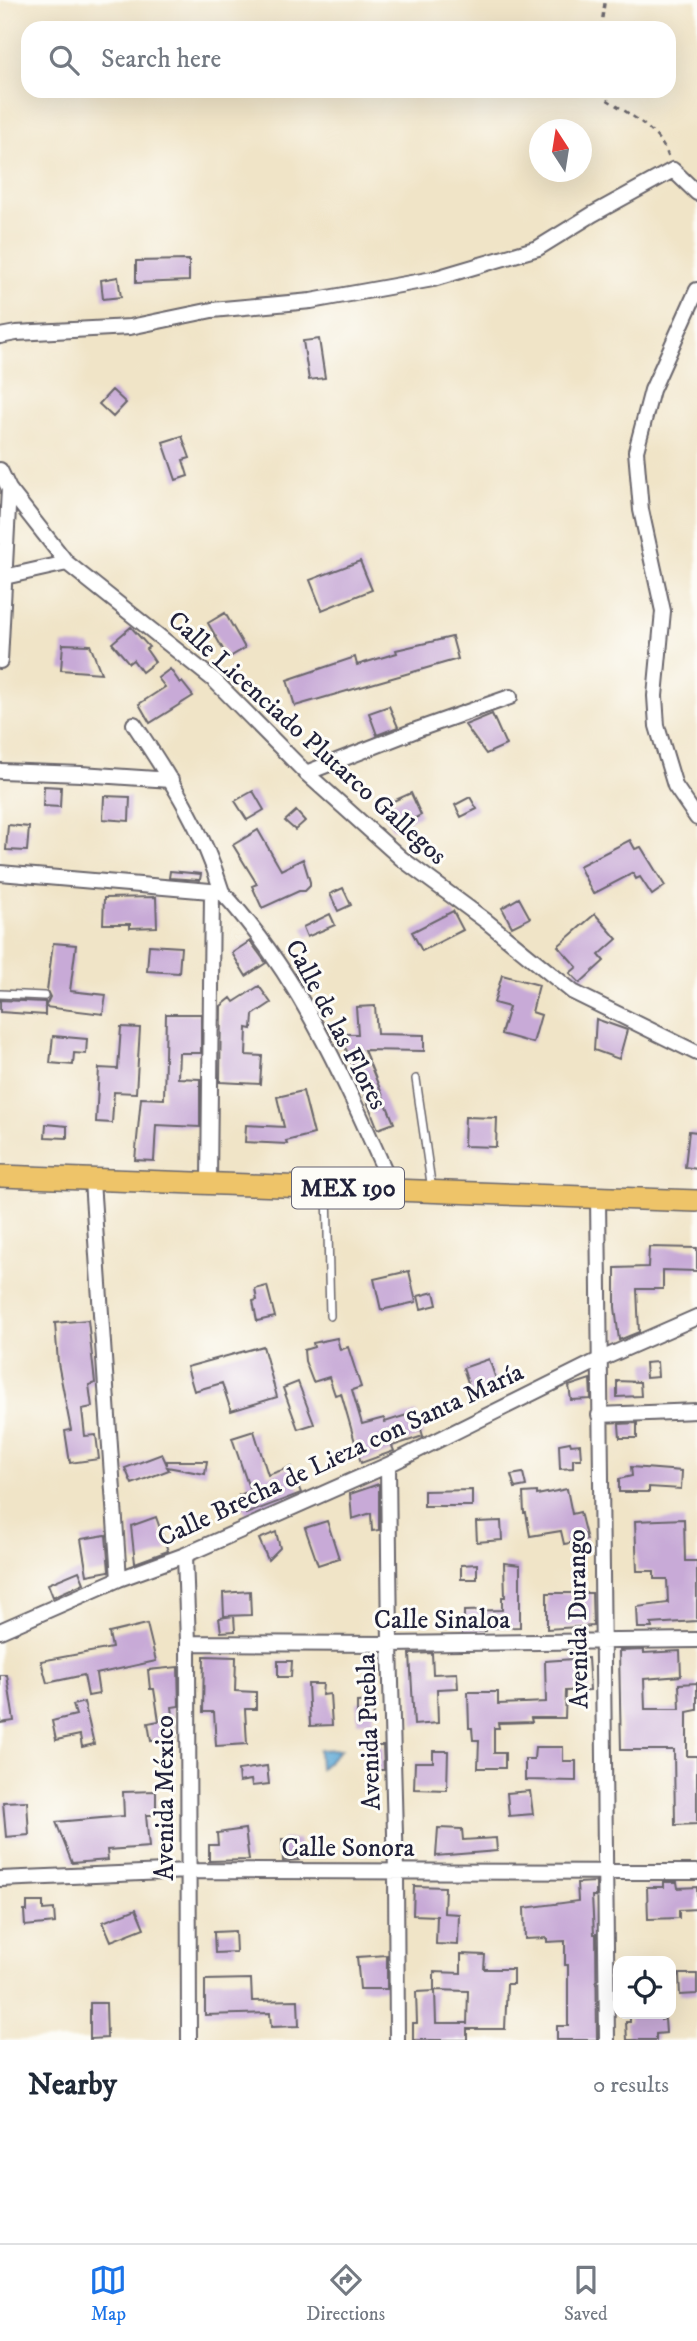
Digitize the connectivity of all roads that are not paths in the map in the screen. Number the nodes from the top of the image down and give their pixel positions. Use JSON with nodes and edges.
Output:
{"nodes":[{"id":1,"x":697,"y":193,"type":"edge"},
{"id":2,"x":697,"y":290,"type":"edge"},
{"id":3,"x":0,"y":336,"type":"edge"},
{"id":4,"x":0,"y":470,"type":"edge"},
{"id":5,"x":9,"y":489,"type":"junction"},
{"id":6,"x":67,"y":563,"type":"junction"},
{"id":7,"x":3,"y":578,"type":"edge"},
{"id":8,"x":0,"y":661,"type":"edge"},
{"id":9,"x":510,"y":697,"type":"dead end"},
{"id":10,"x":134,"y":724,"type":"dead end"},
{"id":11,"x":0,"y":771,"type":"edge"},
{"id":12,"x":306,"y":774,"type":"junction"},
{"id":13,"x":171,"y":780,"type":"junction"},
{"id":14,"x":697,"y":818,"type":"edge"},
{"id":15,"x":0,"y":873,"type":"edge"},
{"id":16,"x":217,"y":891,"type":"junction"},
{"id":17,"x":0,"y":994,"type":"edge"},
{"id":18,"x":44,"y":996,"type":"dead end"},
{"id":19,"x":697,"y":1053,"type":"edge"},
{"id":20,"x":416,"y":1079,"type":"dead end"},
{"id":21,"x":0,"y":1176,"type":"edge"},
{"id":22,"x":92,"y":1181,"type":"junction"},
{"id":23,"x":209,"y":1183,"type":"junction"},
{"id":24,"x":327,"y":1187,"type":"junction"},
{"id":25,"x":393,"y":1189,"type":"junction"},
{"id":26,"x":432,"y":1191,"type":"junction"},
{"id":27,"x":598,"y":1197,"type":"junction"},
{"id":28,"x":697,"y":1200,"type":"edge"},
{"id":29,"x":330,"y":1316,"type":"dead end"},
{"id":30,"x":697,"y":1317,"type":"edge"},
{"id":31,"x":599,"y":1360,"type":"junction"},
{"id":32,"x":697,"y":1411,"type":"edge"},
{"id":33,"x":599,"y":1415,"type":"junction"},
{"id":34,"x":388,"y":1465,"type":"junction"},
{"id":35,"x":185,"y":1555,"type":"junction"},
{"id":36,"x":119,"y":1579,"type":"junction"},
{"id":37,"x":0,"y":1630,"type":"edge"},
{"id":38,"x":697,"y":1640,"type":"edge"},
{"id":39,"x":601,"y":1642,"type":"junction"},
{"id":40,"x":188,"y":1643,"type":"junction"},
{"id":41,"x":390,"y":1644,"type":"junction"},
{"id":42,"x":189,"y":1871,"type":"junction"},
{"id":43,"x":396,"y":1872,"type":"junction"},
{"id":44,"x":604,"y":1872,"type":"junction"},
{"id":45,"x":697,"y":1872,"type":"edge"},
{"id":46,"x":0,"y":1880,"type":"edge"},
{"id":47,"x":189,"y":2040,"type":"edge"},
{"id":48,"x":397,"y":2040,"type":"edge"},
{"id":49,"x":607,"y":2040,"type":"edge"}],
"edges":[{"from":1,"to":3,"type":"street"},
{"from":2,"to":14,"type":"street"},
{"from":4,"to":5,"type":"street","name":"Calle Licenciado Plutarco Gallegos"},
{"from":5,"to":6,"type":"street","name":"Calle Licenciado Plutarco Gallegos"},
{"from":5,"to":7,"type":"street"},
{"from":6,"to":7,"type":"street"},
{"from":6,"to":12,"type":"street","name":"Calle Licenciado Plutarco Gallegos"},
{"from":7,"to":8,"type":"street"},
{"from":9,"to":12,"type":"street"},
{"from":10,"to":13,"type":"street","name":"Calle de las Flores"},
{"from":11,"to":13,"type":"street"},
{"from":12,"to":19,"type":"street","name":"Calle Licenciado Plutarco Gallegos"},
{"from":13,"to":16,"type":"street","name":"Calle de las Flores"},
{"from":15,"to":16,"type":"street"},
{"from":16,"to":23,"type":"street","name":"Calle de las Flores"},
{"from":16,"to":25,"type":"street","name":"Calle de las Flores"},
{"from":17,"to":18,"type":"lane"},
{"from":20,"to":26,"type":"lane"},
{"from":21,"to":22,"type":"main road","number":"MEX 190"},
{"from":22,"to":23,"type":"main road","number":"MEX 190"},
{"from":22,"to":36,"type":"street"},
{"from":23,"to":24,"type":"main road","number":"MEX 190"},
{"from":24,"to":25,"type":"main road","number":"MEX 190"},
{"from":24,"to":29,"type":"lane"},
{"from":25,"to":26,"type":"main road","number":"MEX 190"},
{"from":26,"to":27,"type":"main road","number":"MEX 190"},
{"from":27,"to":28,"type":"main road","number":"MEX 190"},
{"from":27,"to":31,"type":"street","name":"Avenida Durango"},
{"from":30,"to":31,"type":"street","name":"Calle Brecha de Lieza con Santa María"},
{"from":31,"to":33,"type":"street","name":"Avenida Durango"},
{"from":31,"to":34,"type":"street","name":"Calle Brecha de Lieza con Santa María"},
{"from":32,"to":33,"type":"street"},
{"from":33,"to":39,"type":"street","name":"Avenida Durango"},
{"from":34,"to":35,"type":"street","name":"Calle Brecha de Lieza con Santa María"},
{"from":34,"to":41,"type":"street","name":"Avenida Puebla"},
{"from":35,"to":36,"type":"street","name":"Calle Brecha de Lieza con Santa María"},
{"from":35,"to":40,"type":"street","name":"Avenida México"},
{"from":36,"to":37,"type":"street","name":"Calle Brecha de Lieza con Santa María"},
{"from":38,"to":39,"type":"street","name":"Calle Sinaloa"},
{"from":39,"to":41,"type":"street","name":"Calle Sinaloa"},
{"from":39,"to":44,"type":"street","name":"Avenida Durango"},
{"from":40,"to":41,"type":"street","name":"Calle Sinaloa"},
{"from":40,"to":42,"type":"street","name":"Avenida México"},
{"from":41,"to":43,"type":"street","name":"Avenida Puebla"},
{"from":42,"to":43,"type":"street","name":"Calle Sonora"},
{"from":42,"to":46,"type":"street","name":"Calle Sonora"},
{"from":42,"to":47,"type":"street","name":"Avenida México"},
{"from":43,"to":44,"type":"street","name":"Calle Sonora"},
{"from":43,"to":48,"type":"street","name":"Avenida Puebla"},
{"from":44,"to":45,"type":"street","name":"Calle Sonora"},
{"from":44,"to":49,"type":"street","name":"Avenida Durango"}]}
